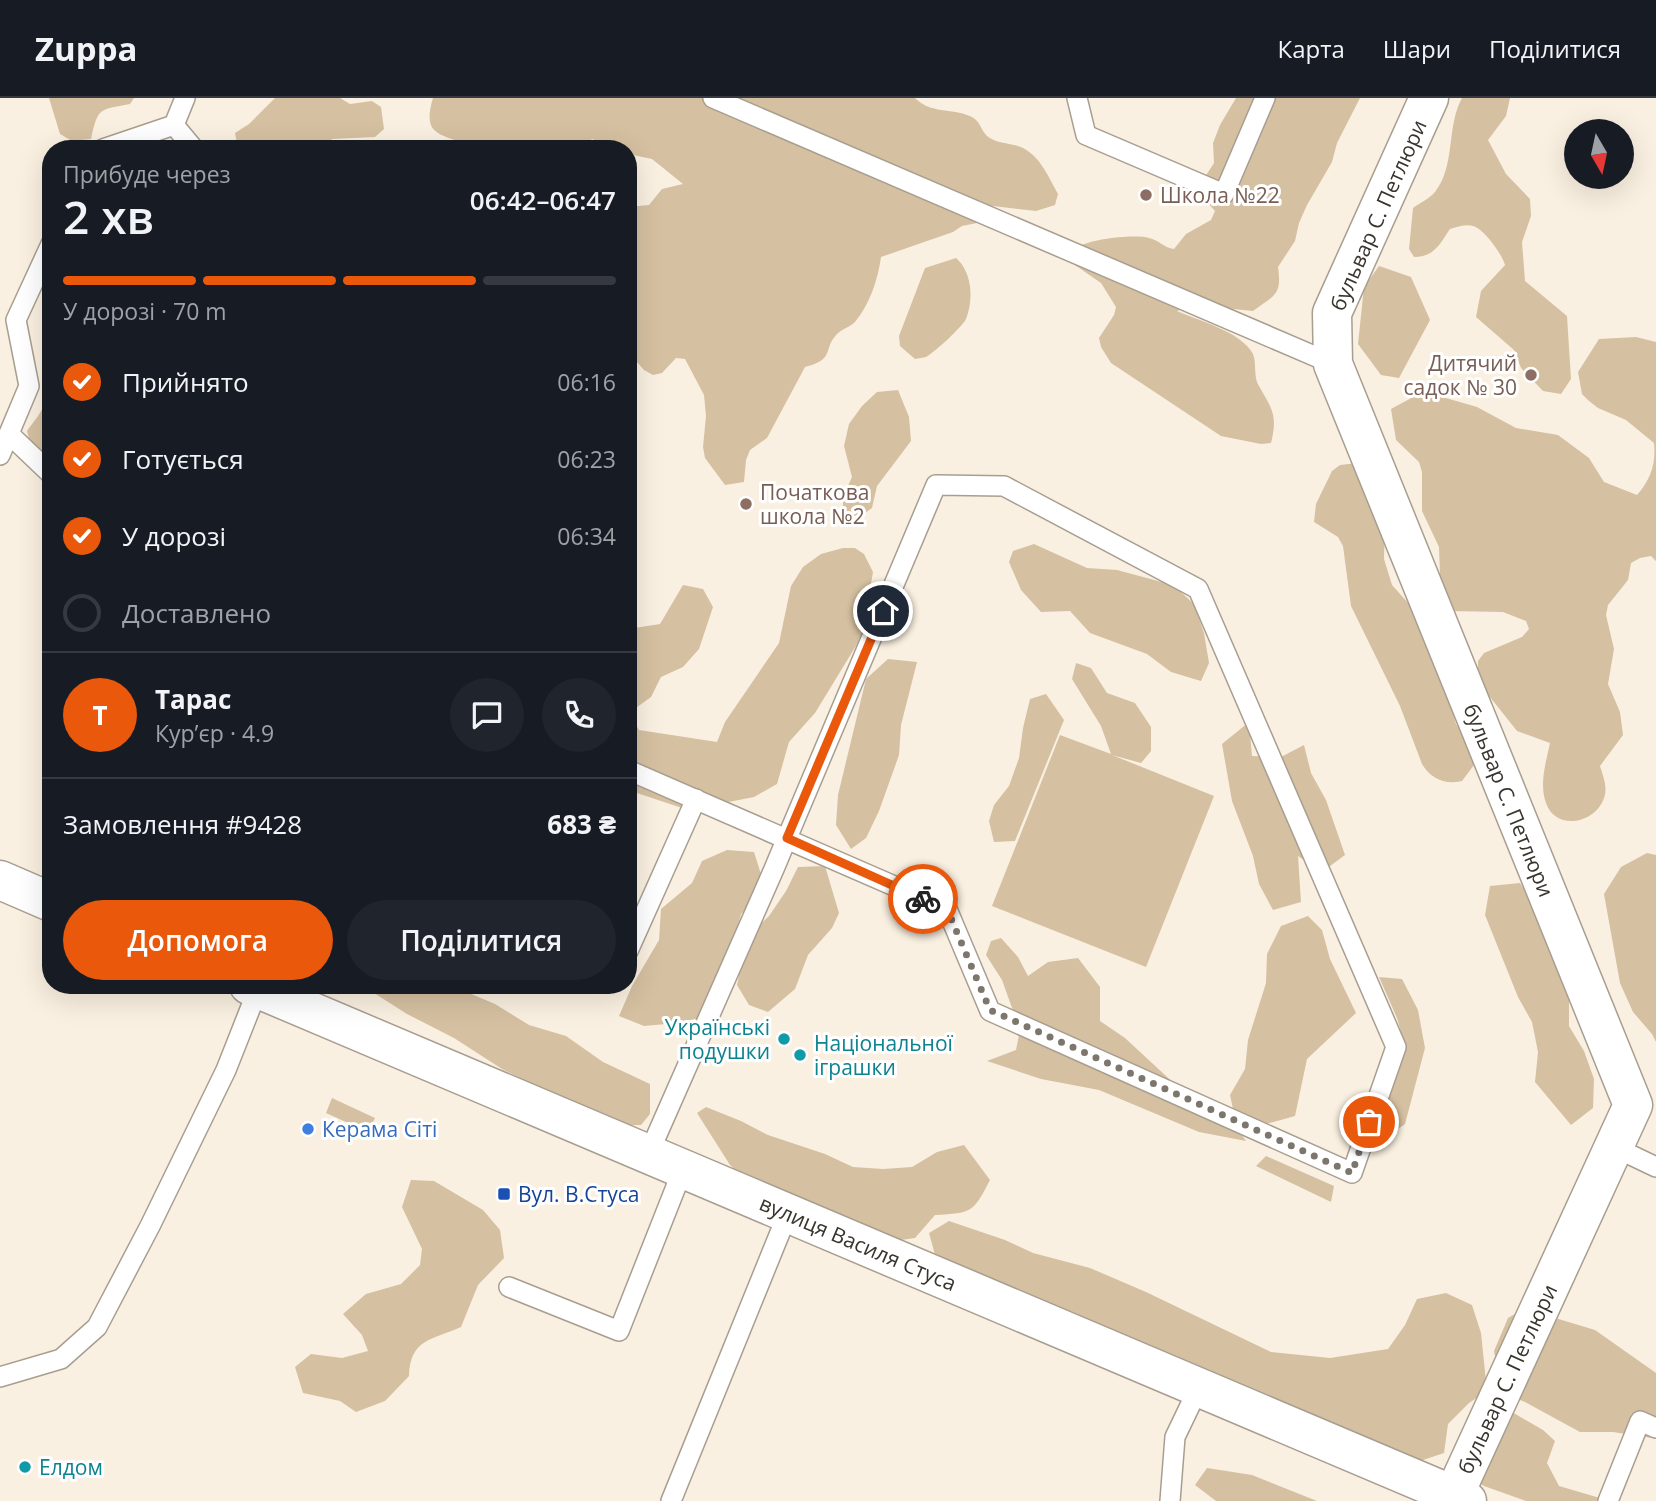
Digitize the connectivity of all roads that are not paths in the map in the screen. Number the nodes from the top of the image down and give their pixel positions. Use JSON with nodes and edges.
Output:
{"nodes":[{"id":1,"x":185,"y":98,"type":"edge"},
{"id":2,"x":713,"y":98,"type":"edge"},
{"id":3,"x":1077,"y":98,"type":"edge"},
{"id":4,"x":1265,"y":98,"type":"edge"},
{"id":5,"x":1429,"y":98,"type":"edge"},
{"id":6,"x":174,"y":125,"type":"junction"},
{"id":7,"x":130,"y":140,"type":"edge"},
{"id":8,"x":186,"y":140,"type":"edge"},
{"id":9,"x":42,"y":264,"type":"edge"},
{"id":10,"x":1333,"y":363,"type":"junction"},
{"id":11,"x":9,"y":434,"type":"junction"},
{"id":12,"x":0,"y":455,"type":"edge"},
{"id":13,"x":42,"y":465,"type":"edge"},
{"id":14,"x":637,"y":774,"type":"edge"},
{"id":15,"x":696,"y":799,"type":"junction"},
{"id":16,"x":787,"y":838,"type":"junction"},
{"id":17,"x":0,"y":880,"type":"edge"},
{"id":18,"x":42,"y":898,"type":"edge"},
{"id":19,"x":637,"y":931,"type":"edge"},
{"id":20,"x":251,"y":994,"type":"edge"},
{"id":21,"x":270,"y":994,"type":"edge"},
{"id":22,"x":1614,"y":1147,"type":"junction"},
{"id":23,"x":666,"y":1162,"type":"junction"},
{"id":24,"x":1656,"y":1167,"type":"edge"},
{"id":25,"x":788,"y":1213,"type":"junction"},
{"id":26,"x":509,"y":1287,"type":"dead end"},
{"id":27,"x":0,"y":1377,"type":"edge"},
{"id":28,"x":1199,"y":1387,"type":"junction"},
{"id":29,"x":1656,"y":1428,"type":"edge"},
{"id":30,"x":1460,"y":1498,"type":"edge"},
{"id":31,"x":671,"y":1501,"type":"edge"},
{"id":32,"x":1170,"y":1501,"type":"edge"},
{"id":33,"x":1608,"y":1501,"type":"edge"}],
"edges":[{"from":1,"to":6,"type":"lane"},
{"from":2,"to":10,"type":"lane"},
{"from":3,"to":4,"type":"lane"},
{"from":5,"to":10,"type":"street","name":"бульвар C. Петлюри"},
{"from":6,"to":7,"type":"lane"},
{"from":6,"to":8,"type":"lane"},
{"from":9,"to":11,"type":"lane"},
{"from":10,"to":22,"type":"street","name":"бульвар C. Петлюри"},
{"from":11,"to":12,"type":"lane"},
{"from":11,"to":13,"type":"lane"},
{"from":14,"to":15,"type":"lane"},
{"from":15,"to":16,"type":"lane"},
{"from":15,"to":19,"type":"lane"},
{"from":16,"to":16,"type":"lane"},
{"from":16,"to":23,"type":"lane"},
{"from":17,"to":18,"type":"street"},
{"from":20,"to":27,"type":"lane"},
{"from":21,"to":23,"type":"street","name":"вулиця Василя Стуса"},
{"from":22,"to":24,"type":"lane"},
{"from":22,"to":30,"type":"street","name":"бульвар C. Петлюри"},
{"from":23,"to":25,"type":"street","name":"вулиця Василя Стуса"},
{"from":23,"to":26,"type":"lane"},
{"from":25,"to":28,"type":"street","name":"вулиця Василя Стуса"},
{"from":25,"to":31,"type":"lane"},
{"from":28,"to":30,"type":"street","name":"вулиця Василя Стуса"},
{"from":28,"to":32,"type":"lane"},
{"from":29,"to":33,"type":"lane"}]}
